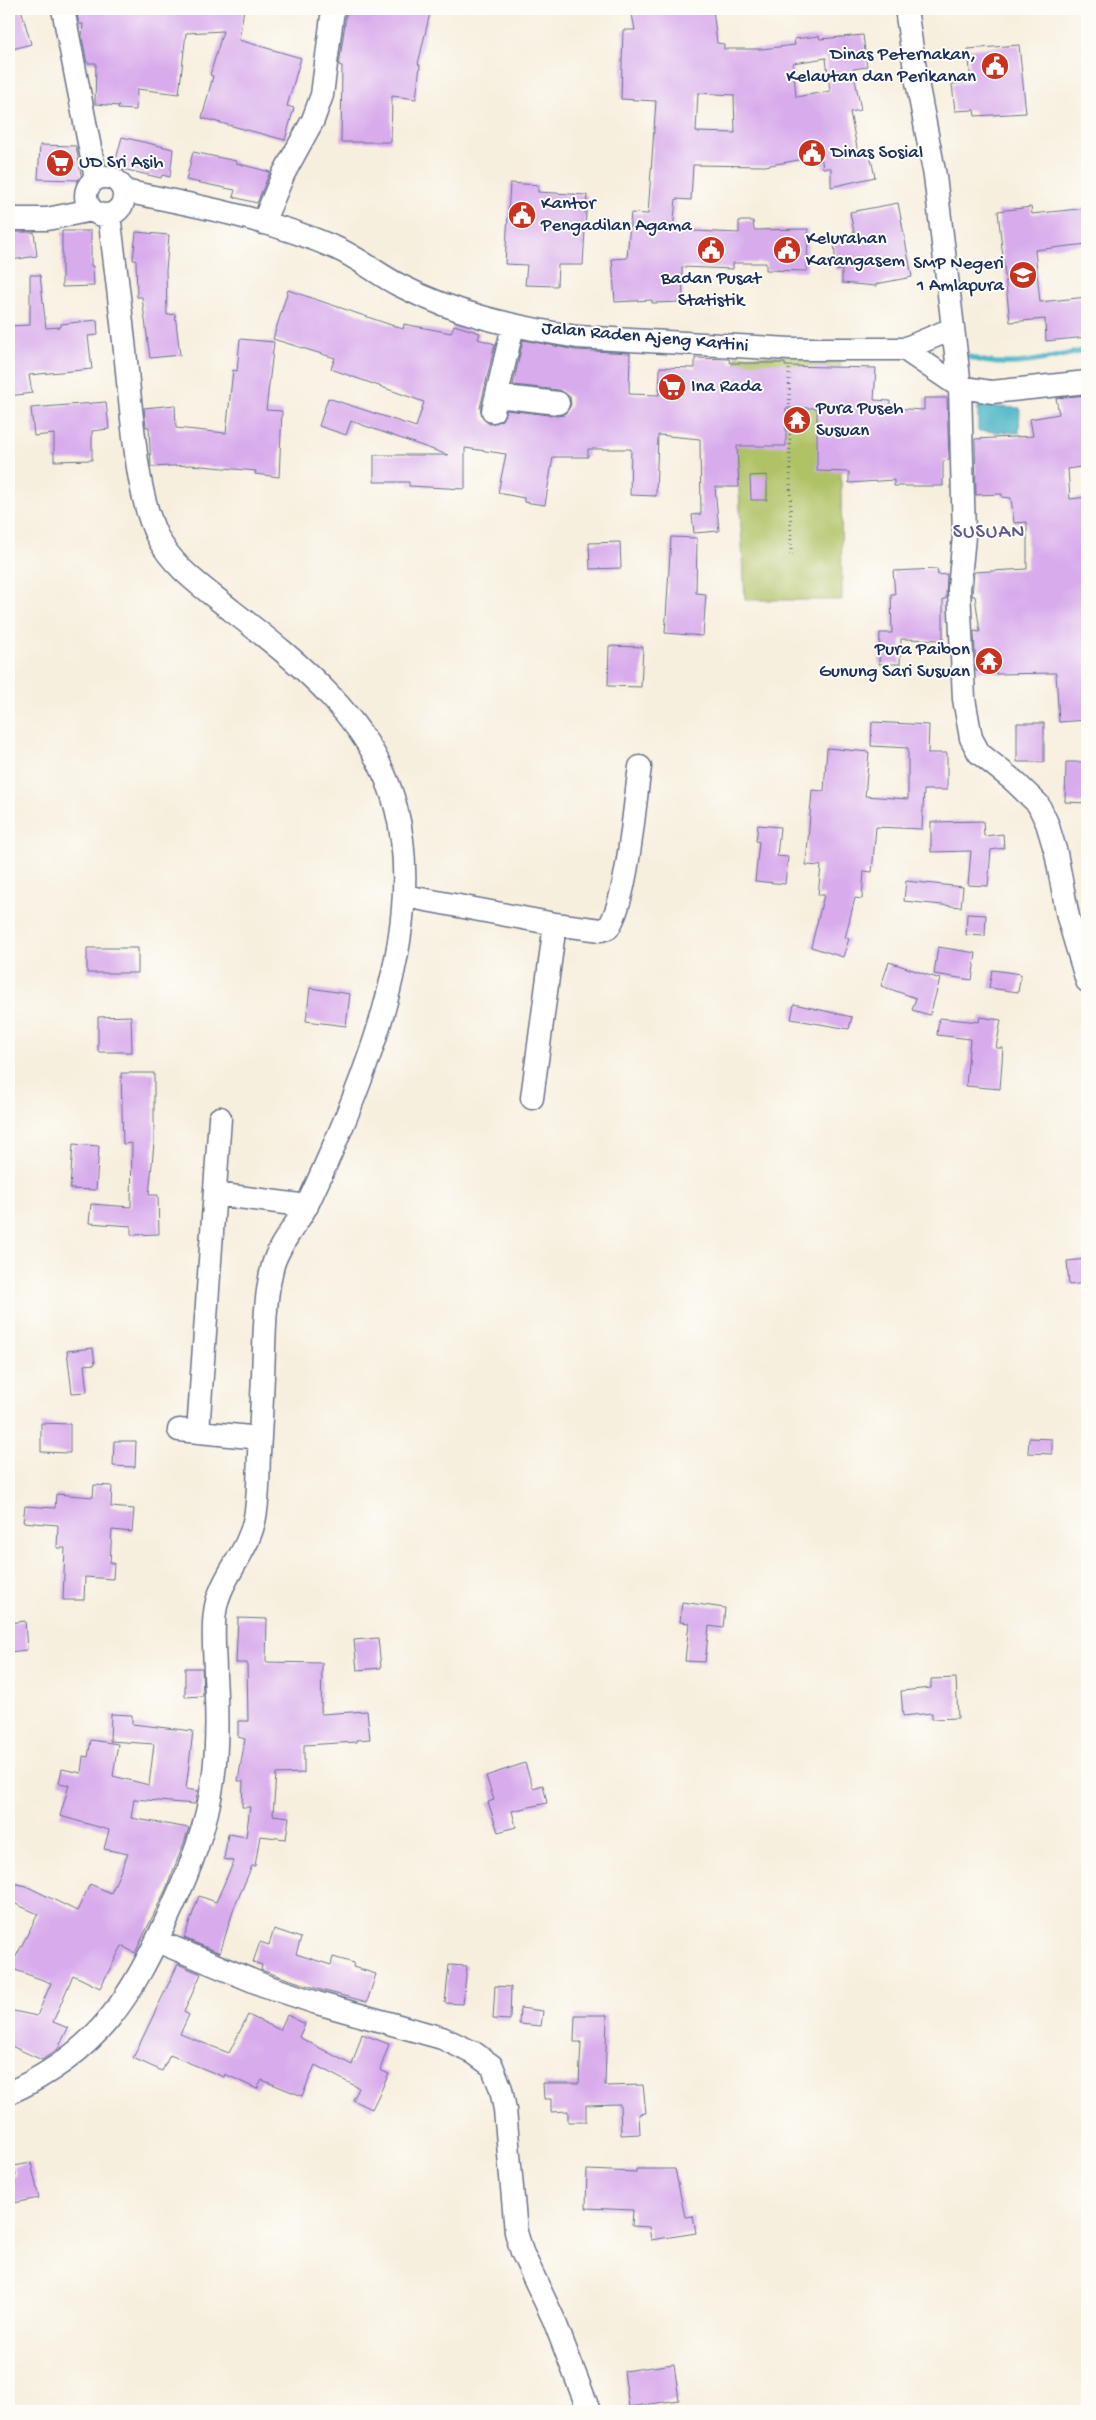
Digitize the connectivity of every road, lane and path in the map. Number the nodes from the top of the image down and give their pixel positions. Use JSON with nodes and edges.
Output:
{"nodes":[{"id":1,"x":63,"y":9,"type":"edge"},
{"id":2,"x":333,"y":9,"type":"edge"},
{"id":3,"x":906,"y":9,"type":"edge"},
{"id":4,"x":124,"y":191,"type":"junction"},
{"id":5,"x":96,"y":200,"type":"junction"},
{"id":6,"x":9,"y":219,"type":"edge"},
{"id":7,"x":263,"y":223,"type":"junction"},
{"id":8,"x":513,"y":326,"type":"junction"},
{"id":9,"x":952,"y":328,"type":"junction"},
{"id":10,"x":790,"y":349,"type":"junction"},
{"id":11,"x":904,"y":350,"type":"junction"},
{"id":12,"x":1087,"y":382,"type":"edge"},
{"id":13,"x":960,"y":387,"type":"junction"},
{"id":14,"x":558,"y":403,"type":"dead end"},
{"id":15,"x":791,"y":556,"type":"dead end"},
{"id":16,"x":640,"y":767,"type":"dead end"},
{"id":17,"x":405,"y":896,"type":"junction"},
{"id":18,"x":555,"y":924,"type":"junction"},
{"id":19,"x":1087,"y":981,"type":"edge"},
{"id":20,"x":532,"y":1098,"type":"dead end"},
{"id":21,"x":220,"y":1118,"type":"dead end"},
{"id":22,"x":216,"y":1194,"type":"junction"},
{"id":23,"x":307,"y":1206,"type":"junction"},
{"id":24,"x":260,"y":1438,"type":"junction"},
{"id":25,"x":157,"y":1942,"type":"junction"},
{"id":26,"x":9,"y":2093,"type":"edge"},
{"id":27,"x":589,"y":2411,"type":"edge"}],
"edges":[{"from":1,"to":5,"type":"street"},
{"from":2,"to":7,"type":"street"},
{"from":3,"to":9,"type":"street"},
{"from":4,"to":5,"type":"street"},
{"from":4,"to":5,"type":"street","name":"Jalan Raden Ajeng Kartini"},
{"from":4,"to":7,"type":"street","name":"Jalan Raden Ajeng Kartini"},
{"from":5,"to":6,"type":"street"},
{"from":5,"to":17,"type":"street"},
{"from":7,"to":8,"type":"street","name":"Jalan Raden Ajeng Kartini"},
{"from":8,"to":10,"type":"street","name":"Jalan Raden Ajeng Kartini"},
{"from":8,"to":14,"type":"street"},
{"from":9,"to":11,"type":"street","name":"Jalan Raden Ajeng Kartini"},
{"from":9,"to":13,"type":"street"},
{"from":10,"to":11,"type":"street","name":"Jalan Raden Ajeng Kartini"},
{"from":10,"to":15,"type":"path"},
{"from":11,"to":13,"type":"street"},
{"from":12,"to":13,"type":"street"},
{"from":13,"to":19,"type":"street"},
{"from":16,"to":18,"type":"street"},
{"from":17,"to":18,"type":"street"},
{"from":17,"to":23,"type":"street"},
{"from":18,"to":20,"type":"street"},
{"from":21,"to":22,"type":"street"},
{"from":22,"to":23,"type":"street"},
{"from":22,"to":24,"type":"street"},
{"from":23,"to":24,"type":"street"},
{"from":24,"to":25,"type":"street"},
{"from":25,"to":26,"type":"street"},
{"from":25,"to":27,"type":"street"}]}
